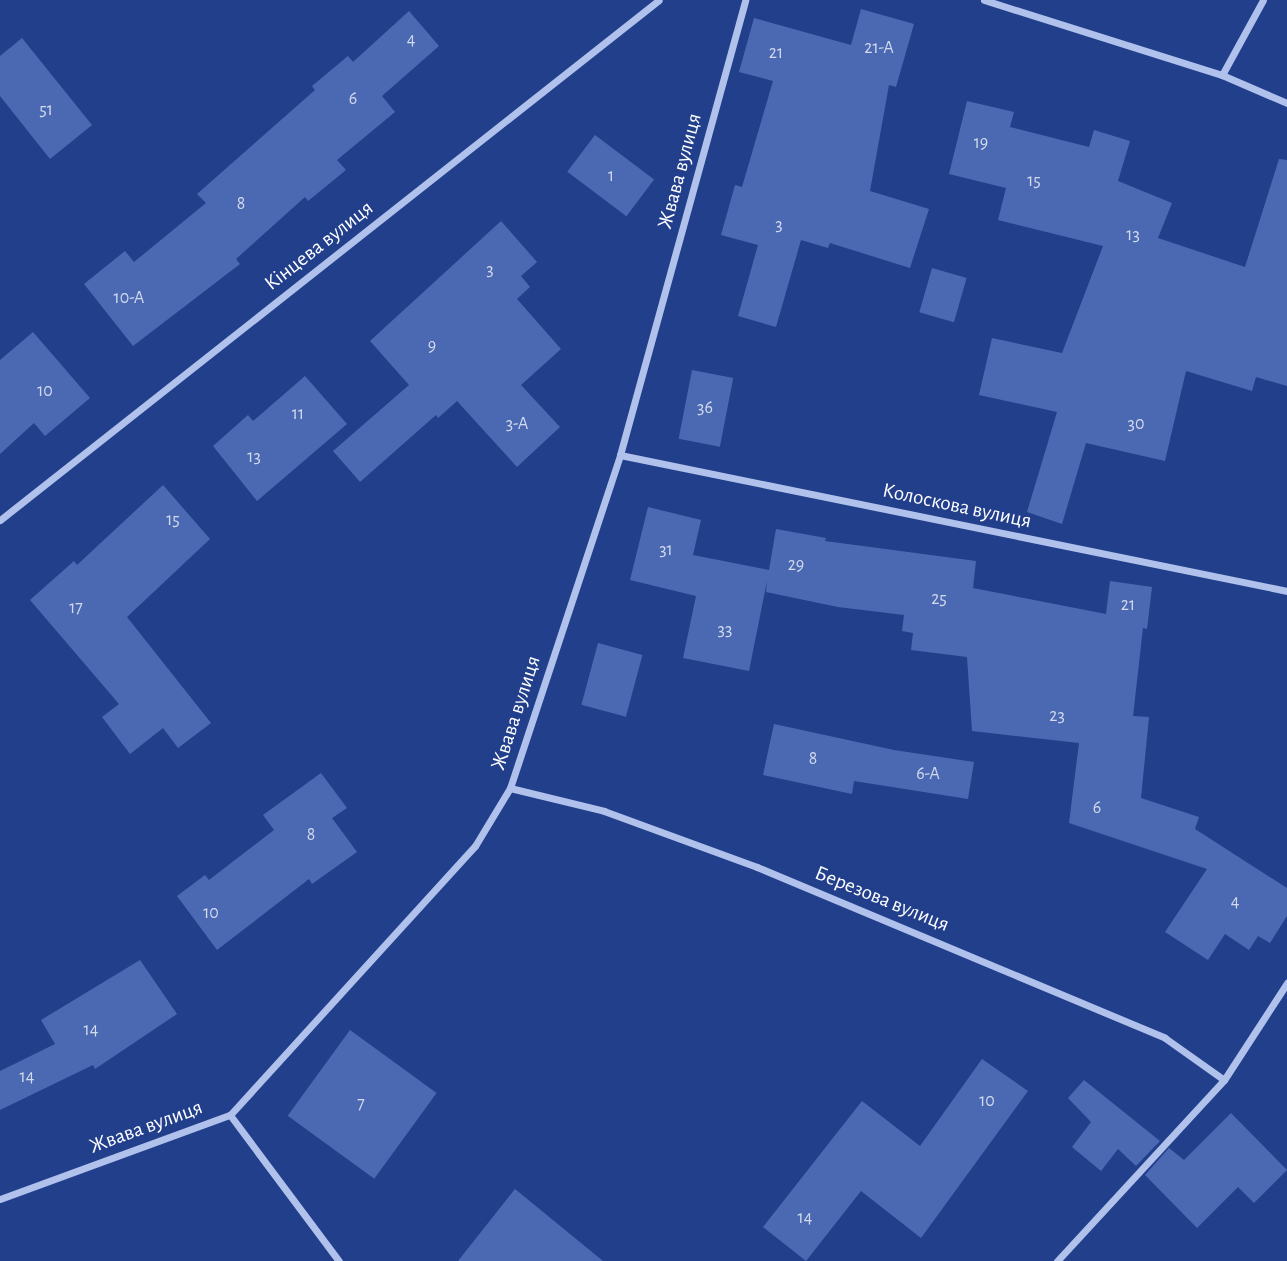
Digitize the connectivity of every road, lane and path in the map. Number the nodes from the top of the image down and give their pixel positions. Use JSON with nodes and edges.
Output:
{"nodes":[{"id":1,"x":659,"y":0,"type":"edge"},
{"id":2,"x":745,"y":0,"type":"edge"},
{"id":3,"x":984,"y":0,"type":"edge"},
{"id":4,"x":1263,"y":0,"type":"edge"},
{"id":5,"x":1222,"y":75,"type":"junction"},
{"id":6,"x":1287,"y":103,"type":"edge"},
{"id":7,"x":620,"y":455,"type":"junction"},
{"id":8,"x":0,"y":520,"type":"edge"},
{"id":9,"x":1287,"y":591,"type":"edge"},
{"id":10,"x":510,"y":788,"type":"junction"},
{"id":11,"x":1287,"y":983,"type":"edge"},
{"id":12,"x":1224,"y":1080,"type":"junction"},
{"id":13,"x":230,"y":1115,"type":"junction"},
{"id":14,"x":0,"y":1199,"type":"edge"},
{"id":15,"x":339,"y":1261,"type":"edge"},
{"id":16,"x":1058,"y":1261,"type":"edge"}],
"edges":[{"from":1,"to":8,"type":"street","name":"Кінцева вулиця"},
{"from":2,"to":7,"type":"street","name":"Жвава вулиця"},
{"from":3,"to":5,"type":"street"},
{"from":4,"to":5,"type":"street"},
{"from":5,"to":6,"type":"street"},
{"from":7,"to":9,"type":"street","name":"Колоскова вулиця"},
{"from":7,"to":10,"type":"street","name":"Жвава вулиця"},
{"from":10,"to":12,"type":"street","name":"Березова вулиця"},
{"from":10,"to":13,"type":"street","name":"Жвава вулиця"},
{"from":11,"to":12,"type":"street"},
{"from":12,"to":16,"type":"street"},
{"from":13,"to":14,"type":"street","name":"Жвава вулиця"},
{"from":13,"to":15,"type":"street"}]}
